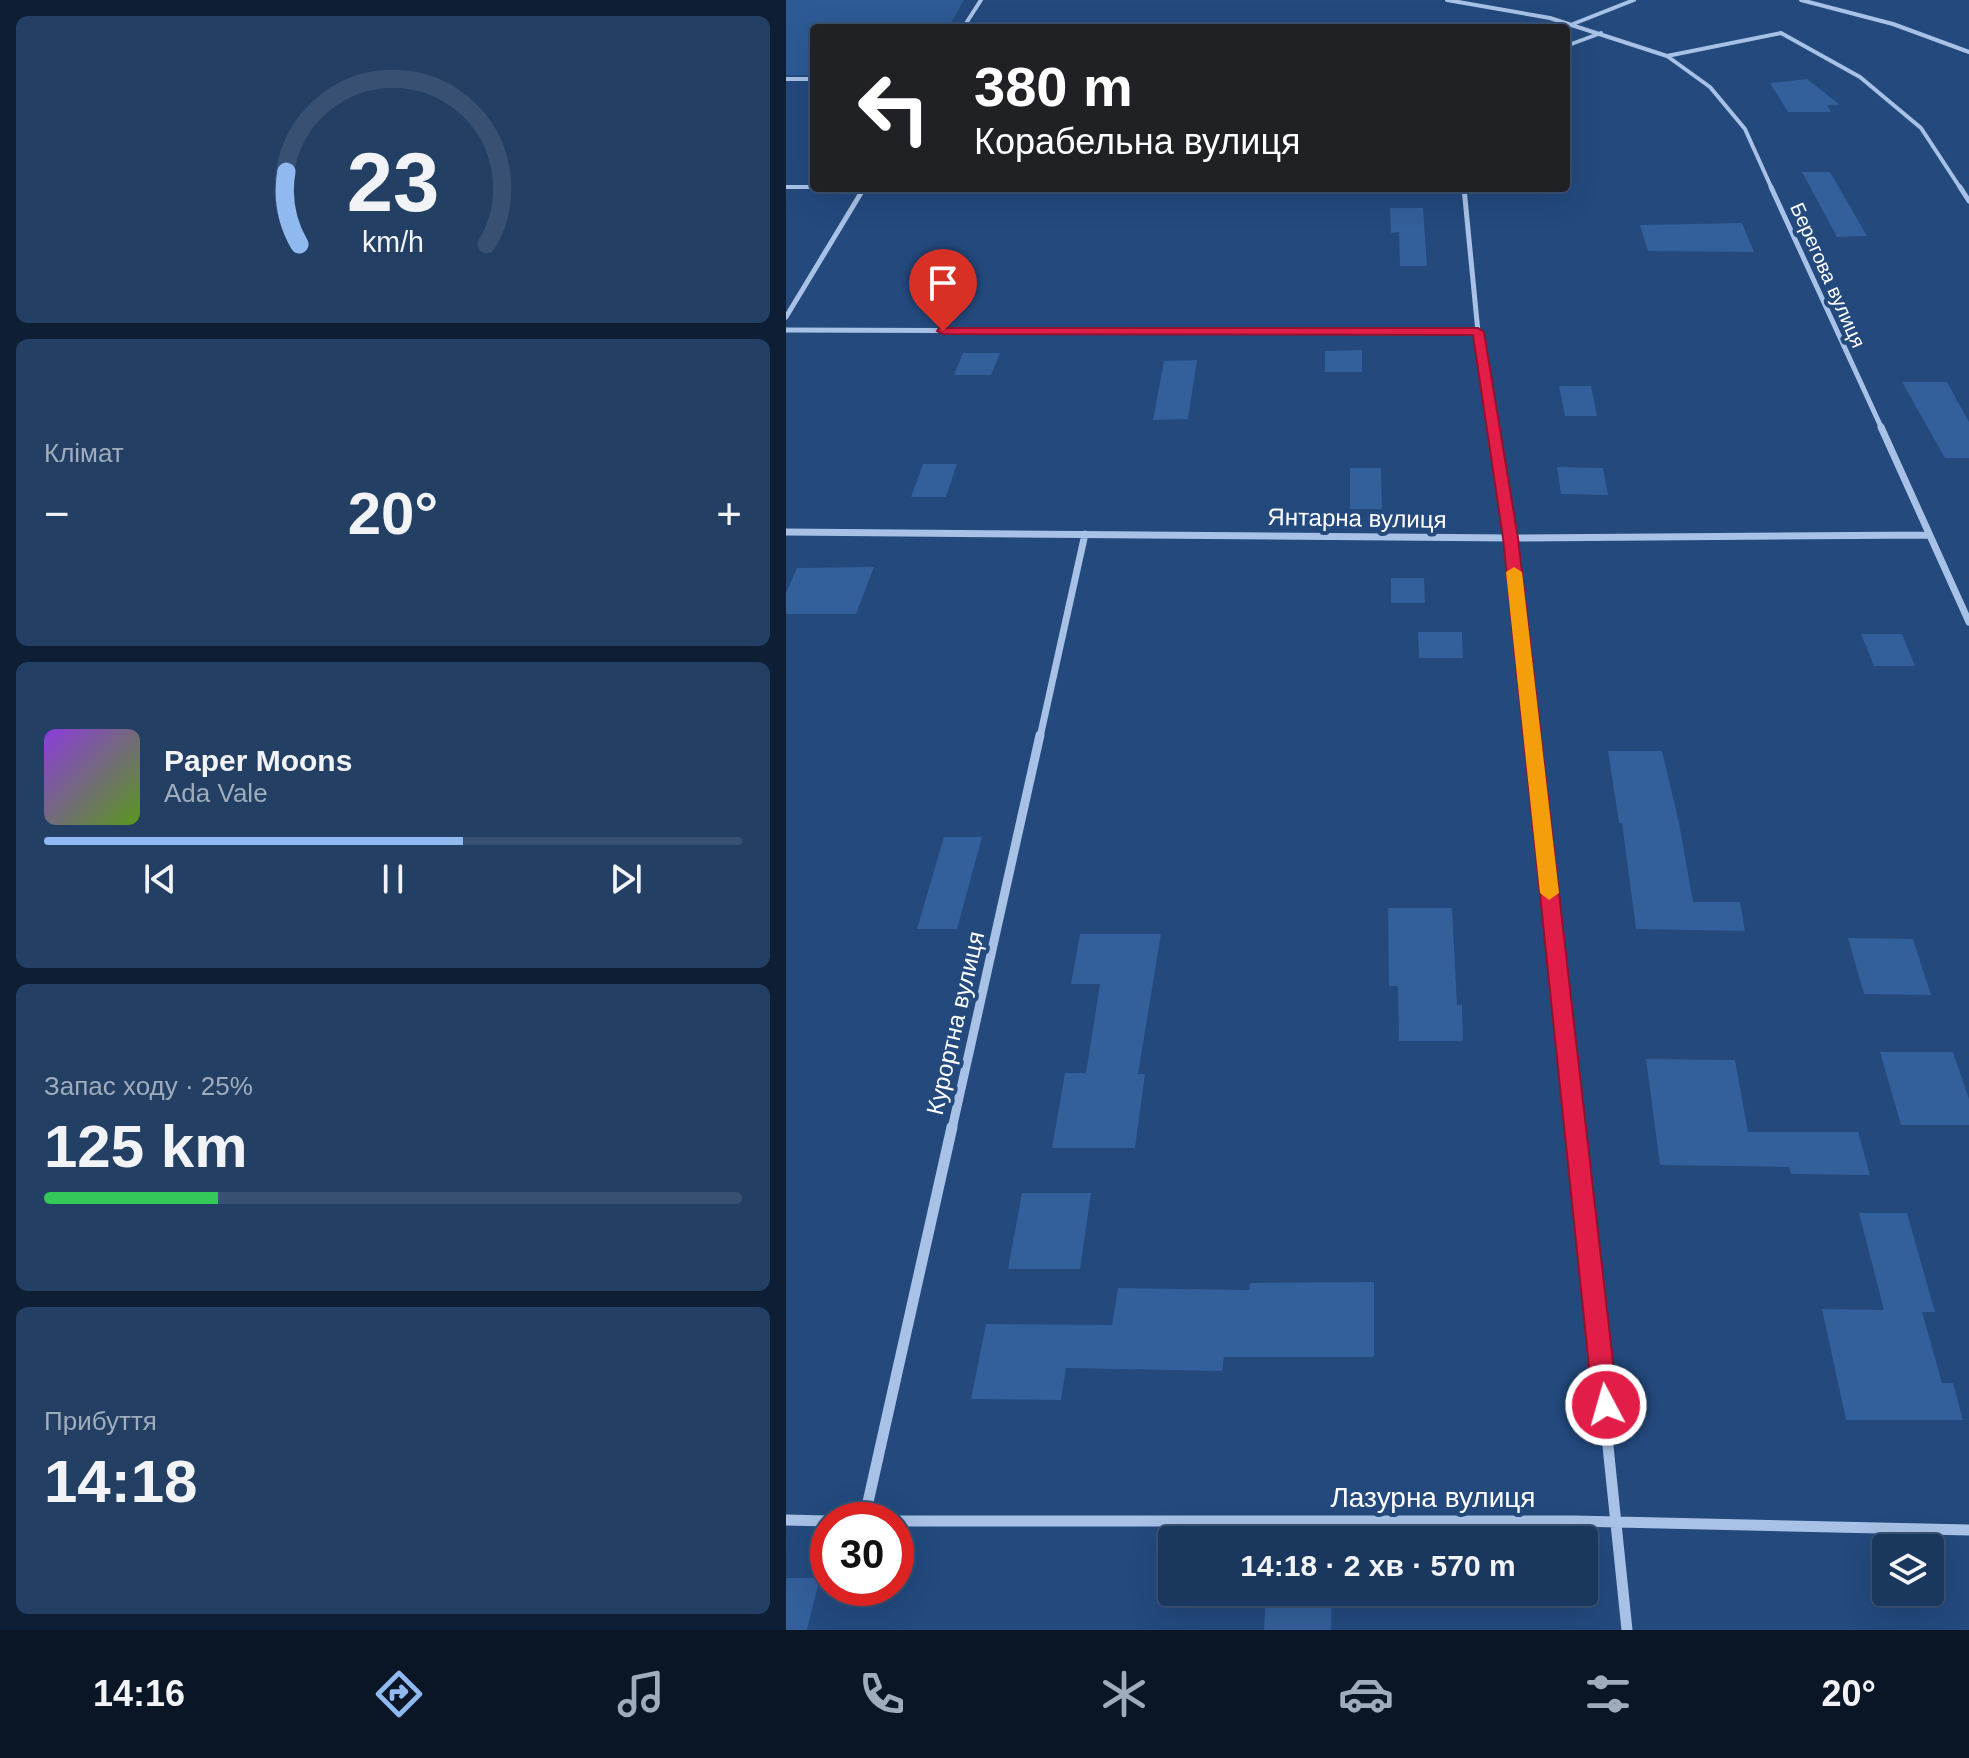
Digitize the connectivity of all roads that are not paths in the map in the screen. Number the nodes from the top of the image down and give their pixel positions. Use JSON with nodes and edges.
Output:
{"nodes":[{"id":1,"x":981,"y":0,"type":"edge"},
{"id":2,"x":1447,"y":0,"type":"edge"},
{"id":3,"x":1634,"y":0,"type":"edge"},
{"id":4,"x":1801,"y":0,"type":"edge"},
{"id":5,"x":966,"y":24,"type":"edge"},
{"id":6,"x":1573,"y":24,"type":"junction"},
{"id":7,"x":1601,"y":33,"type":"junction"},
{"id":8,"x":1570,"y":45,"type":"edge"},
{"id":9,"x":1969,"y":52,"type":"edge"},
{"id":10,"x":1667,"y":56,"type":"junction"},
{"id":11,"x":786,"y":79,"type":"edge"},
{"id":12,"x":810,"y":79,"type":"edge"},
{"id":13,"x":786,"y":187,"type":"edge"},
{"id":14,"x":810,"y":187,"type":"edge"},
{"id":15,"x":862,"y":192,"type":"edge"},
{"id":16,"x":1464,"y":192,"type":"edge"},
{"id":17,"x":1969,"y":201,"type":"edge"},
{"id":18,"x":786,"y":317,"type":"edge"},
{"id":19,"x":786,"y":330,"type":"edge"},
{"id":20,"x":1478,"y":332,"type":"junction"},
{"id":21,"x":786,"y":532,"type":"edge"},
{"id":22,"x":1085,"y":534,"type":"junction"},
{"id":23,"x":1928,"y":535,"type":"junction"},
{"id":24,"x":1511,"y":538,"type":"junction"},
{"id":25,"x":1969,"y":622,"type":"edge"},
{"id":26,"x":868,"y":1502,"type":"edge"},
{"id":27,"x":786,"y":1520,"type":"edge"},
{"id":28,"x":810,"y":1521,"type":"edge"},
{"id":29,"x":914,"y":1521,"type":"edge"},
{"id":30,"x":1618,"y":1523,"type":"junction"},
{"id":31,"x":1969,"y":1530,"type":"edge"},
{"id":32,"x":1627,"y":1630,"type":"edge"}],
"edges":[{"from":1,"to":5,"type":"street"},
{"from":2,"to":6,"type":"street","name":"Берегова вулиця"},
{"from":3,"to":6,"type":"street"},
{"from":4,"to":9,"type":"street"},
{"from":6,"to":7,"type":"street","name":"Берегова вулиця"},
{"from":7,"to":8,"type":"street"},
{"from":7,"to":10,"type":"street","name":"Берегова вулиця"},
{"from":10,"to":17,"type":"street"},
{"from":10,"to":23,"type":"street","name":"Берегова вулиця"},
{"from":11,"to":12,"type":"street"},
{"from":13,"to":14,"type":"street"},
{"from":15,"to":18,"type":"street"},
{"from":16,"to":20,"type":"street"},
{"from":19,"to":20,"type":"street"},
{"from":20,"to":24,"type":"street"},
{"from":21,"to":22,"type":"street","name":"Янтарна вулиця"},
{"from":22,"to":24,"type":"street","name":"Янтарна вулиця"},
{"from":22,"to":26,"type":"street","name":"Курортна вулиця"},
{"from":23,"to":24,"type":"street","name":"Янтарна вулиця"},
{"from":23,"to":25,"type":"street","name":"Берегова вулиця"},
{"from":24,"to":30,"type":"street"},
{"from":27,"to":28,"type":"street"},
{"from":29,"to":30,"type":"street","name":"Лазурна вулиця"},
{"from":30,"to":31,"type":"street","name":"Лазурна вулиця"},
{"from":30,"to":32,"type":"street"}]}
